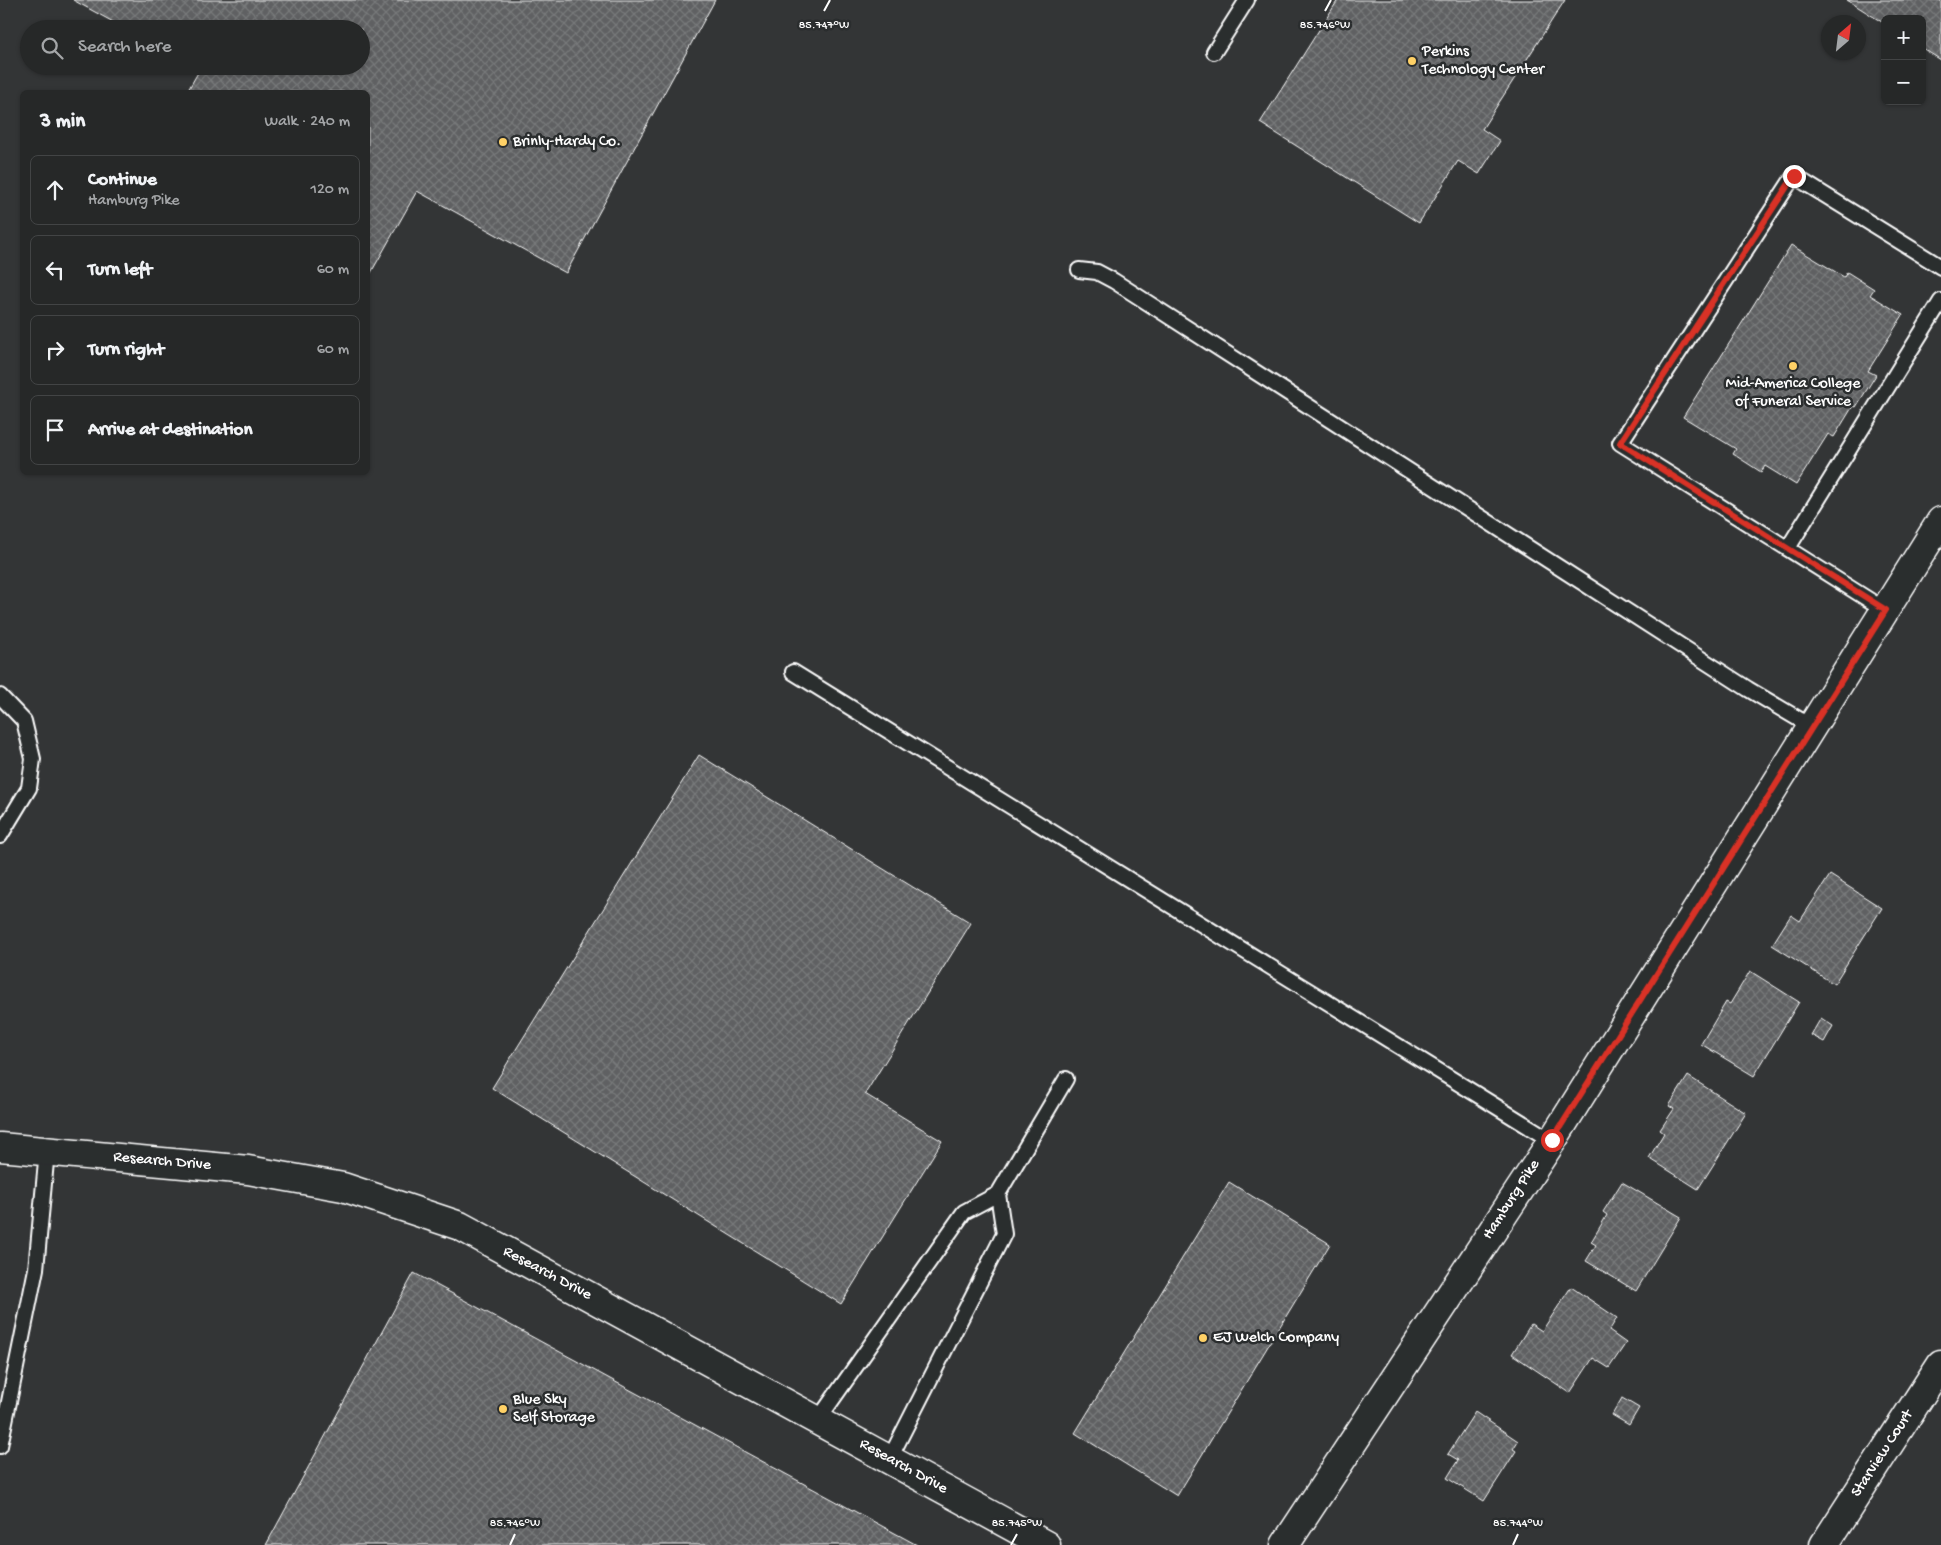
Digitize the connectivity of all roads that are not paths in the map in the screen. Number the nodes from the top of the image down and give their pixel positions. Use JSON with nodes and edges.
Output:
{"nodes":[{"id":1,"x":1247,"y":0,"type":"edge"},
{"id":2,"x":1214,"y":52,"type":"dead end"},
{"id":3,"x":1941,"y":267,"type":"edge"},
{"id":4,"x":1079,"y":270,"type":"dead end"},
{"id":5,"x":1941,"y":301,"type":"edge"},
{"id":6,"x":1941,"y":521,"type":"edge"},
{"id":7,"x":1788,"y":548,"type":"junction"},
{"id":8,"x":1886,"y":610,"type":"junction"},
{"id":9,"x":793,"y":672,"type":"dead end"},
{"id":10,"x":0,"y":696,"type":"edge"},
{"id":11,"x":1812,"y":727,"type":"junction"},
{"id":12,"x":0,"y":836,"type":"edge"},
{"id":13,"x":1066,"y":1079,"type":"dead end"},
{"id":14,"x":1552,"y":1140,"type":"junction"},
{"id":15,"x":0,"y":1147,"type":"edge"},
{"id":16,"x":47,"y":1151,"type":"junction"},
{"id":17,"x":998,"y":1194,"type":"junction"},
{"id":18,"x":1941,"y":1364,"type":"edge"},
{"id":19,"x":818,"y":1420,"type":"junction"},
{"id":20,"x":0,"y":1446,"type":"edge"},
{"id":21,"x":889,"y":1460,"type":"junction"},
{"id":22,"x":1046,"y":1545,"type":"edge"},
{"id":23,"x":1285,"y":1545,"type":"edge"},
{"id":24,"x":1824,"y":1545,"type":"edge"}],
"edges":[{"from":1,"to":2,"type":"lane"},
{"from":3,"to":7,"type":"lane"},
{"from":4,"to":11,"type":"lane"},
{"from":5,"to":7,"type":"lane"},
{"from":6,"to":8,"type":"street","name":"Hamburg Pike"},
{"from":7,"to":8,"type":"lane"},
{"from":8,"to":11,"type":"street","name":"Hamburg Pike"},
{"from":9,"to":14,"type":"lane"},
{"from":10,"to":12,"type":"lane"},
{"from":11,"to":14,"type":"street","name":"Hamburg Pike"},
{"from":13,"to":17,"type":"lane"},
{"from":14,"to":23,"type":"street","name":"Hamburg Pike"},
{"from":15,"to":16,"type":"street","name":"Research Drive"},
{"from":16,"to":19,"type":"street","name":"Research Drive"},
{"from":16,"to":20,"type":"lane"},
{"from":17,"to":19,"type":"lane"},
{"from":17,"to":21,"type":"lane"},
{"from":18,"to":24,"type":"street","name":"Starview Court"},
{"from":19,"to":21,"type":"street","name":"Research Drive"},
{"from":21,"to":22,"type":"street","name":"Research Drive"}]}
